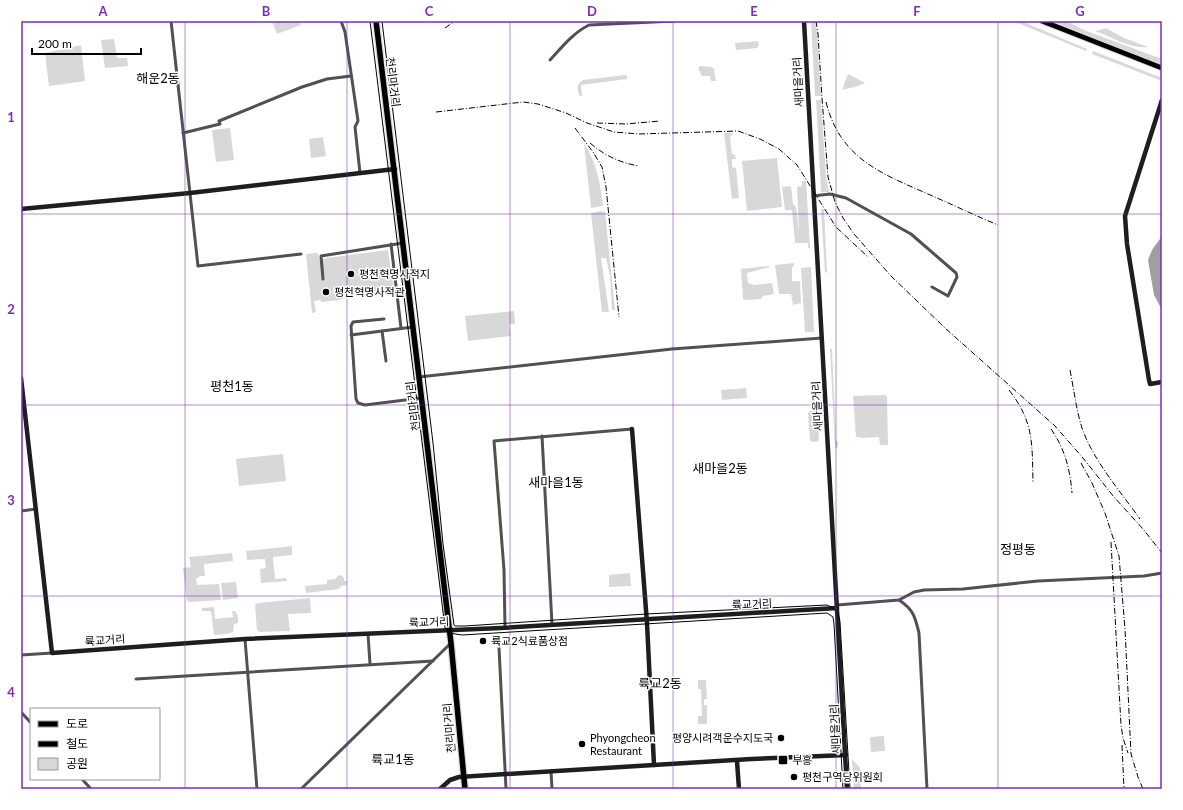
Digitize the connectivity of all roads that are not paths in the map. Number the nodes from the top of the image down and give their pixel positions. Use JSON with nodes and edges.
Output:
{"nodes":[{"id":1,"x":171,"y":21,"type":"edge"},
{"id":2,"x":341,"y":21,"type":"edge"},
{"id":3,"x":376,"y":21,"type":"edge"},
{"id":4,"x":586,"y":21,"type":"edge"},
{"id":5,"x":675,"y":21,"type":"edge"},
{"id":6,"x":804,"y":21,"type":"edge"},
{"id":7,"x":1042,"y":21,"type":"edge"},
{"id":8,"x":590,"y":25,"type":"junction"},
{"id":9,"x":550,"y":60,"type":"dead end"},
{"id":10,"x":1162,"y":68,"type":"edge"},
{"id":11,"x":351,"y":76,"type":"junction"},
{"id":12,"x":1162,"y":100,"type":"edge"},
{"id":13,"x":183,"y":133,"type":"junction"},
{"id":14,"x":394,"y":169,"type":"junction"},
{"id":15,"x":360,"y":173,"type":"junction"},
{"id":16,"x":190,"y":193,"type":"junction"},
{"id":17,"x":813,"y":196,"type":"junction"},
{"id":18,"x":21,"y":209,"type":"edge"},
{"id":19,"x":403,"y":242,"type":"junction"},
{"id":20,"x":391,"y":244,"type":"junction"},
{"id":21,"x":300,"y":254,"type":"dead end"},
{"id":22,"x":323,"y":279,"type":"dead end"},
{"id":23,"x":932,"y":287,"type":"dead end"},
{"id":24,"x":384,"y":319,"type":"dead end"},
{"id":25,"x":414,"y":327,"type":"junction"},
{"id":26,"x":401,"y":328,"type":"junction"},
{"id":27,"x":382,"y":331,"type":"junction"},
{"id":28,"x":351,"y":335,"type":"junction"},
{"id":29,"x":822,"y":338,"type":"junction"},
{"id":30,"x":386,"y":361,"type":"dead end"},
{"id":31,"x":419,"y":377,"type":"junction"},
{"id":32,"x":21,"y":378,"type":"edge"},
{"id":33,"x":1162,"y":382,"type":"edge"},
{"id":34,"x":422,"y":398,"type":"junction"},
{"id":35,"x":632,"y":429,"type":"joint"},
{"id":36,"x":542,"y":436,"type":"junction"},
{"id":37,"x":36,"y":509,"type":"junction"},
{"id":38,"x":21,"y":511,"type":"edge"},
{"id":39,"x":1162,"y":573,"type":"edge"},
{"id":40,"x":899,"y":600,"type":"junction"},
{"id":41,"x":837,"y":606,"type":"junction"},
{"id":42,"x":647,"y":619,"type":"junction"},
{"id":43,"x":552,"y":624,"type":"junction"},
{"id":44,"x":504,"y":627,"type":"junction"},
{"id":45,"x":450,"y":630,"type":"junction"},
{"id":46,"x":368,"y":633,"type":"junction"},
{"id":47,"x":245,"y":639,"type":"junction"},
{"id":48,"x":451,"y":643,"type":"junction"},
{"id":49,"x":499,"y":648,"type":"dead end"},
{"id":50,"x":52,"y":652,"type":"junction"},
{"id":51,"x":21,"y":655,"type":"edge"},
{"id":52,"x":433,"y":661,"type":"junction"},
{"id":53,"x":370,"y":664,"type":"junction"},
{"id":54,"x":248,"y":672,"type":"junction"},
{"id":55,"x":136,"y":679,"type":"dead end"},
{"id":56,"x":21,"y":712,"type":"edge"},
{"id":57,"x":30,"y":722,"type":"edge"},
{"id":58,"x":846,"y":755,"type":"junction"},
{"id":59,"x":737,"y":761,"type":"junction"},
{"id":60,"x":654,"y":766,"type":"junction"},
{"id":61,"x":551,"y":771,"type":"junction"},
{"id":62,"x":505,"y":774,"type":"junction"},
{"id":63,"x":463,"y":776,"type":"junction"},
{"id":64,"x":83,"y":780,"type":"edge"},
{"id":65,"x":91,"y":789,"type":"edge"},
{"id":66,"x":258,"y":789,"type":"edge"},
{"id":67,"x":301,"y":789,"type":"edge"},
{"id":68,"x":440,"y":789,"type":"edge"},
{"id":69,"x":465,"y":789,"type":"edge"},
{"id":70,"x":506,"y":789,"type":"edge"},
{"id":71,"x":552,"y":789,"type":"edge"},
{"id":72,"x":739,"y":789,"type":"edge"},
{"id":73,"x":847,"y":789,"type":"edge"},
{"id":74,"x":927,"y":789,"type":"edge"}],
"edges":[{"from":1,"to":13,"type":"street"},
{"from":2,"to":11,"type":"street"},
{"from":3,"to":14,"type":"highway","name":"천리마거리"},
{"from":4,"to":8,"type":"street"},
{"from":5,"to":8,"type":"street"},
{"from":6,"to":17,"type":"street","name":"새마을거리"},
{"from":7,"to":10,"type":"main road"},
{"from":8,"to":9,"type":"street"},
{"from":11,"to":13,"type":"street"},
{"from":11,"to":15,"type":"street"},
{"from":12,"to":33,"type":"street"},
{"from":13,"to":16,"type":"street"},
{"from":14,"to":15,"type":"street"},
{"from":14,"to":19,"type":"highway","name":"천리마거리"},
{"from":15,"to":16,"type":"street"},
{"from":16,"to":18,"type":"street"},
{"from":16,"to":21,"type":"street"},
{"from":17,"to":23,"type":"street"},
{"from":17,"to":29,"type":"street","name":"새마을거리"},
{"from":19,"to":20,"type":"street"},
{"from":19,"to":25,"type":"highway","name":"천리마거리"},
{"from":20,"to":22,"type":"street"},
{"from":20,"to":26,"type":"street"},
{"from":24,"to":28,"type":"street"},
{"from":25,"to":26,"type":"street"},
{"from":25,"to":31,"type":"highway","name":"천리마거리"},
{"from":26,"to":27,"type":"street"},
{"from":27,"to":28,"type":"street"},
{"from":27,"to":30,"type":"street"},
{"from":28,"to":34,"type":"street"},
{"from":29,"to":31,"type":"street"},
{"from":29,"to":41,"type":"street","name":"새마을거리"},
{"from":31,"to":34,"type":"highway","name":"천리마거리"},
{"from":32,"to":37,"type":"street"},
{"from":34,"to":45,"type":"highway","name":"천리마거리"},
{"from":35,"to":36,"type":"street"},
{"from":35,"to":42,"type":"street"},
{"from":36,"to":43,"type":"street"},
{"from":36,"to":44,"type":"street"},
{"from":37,"to":38,"type":"street"},
{"from":37,"to":50,"type":"street"},
{"from":39,"to":40,"type":"street"},
{"from":40,"to":41,"type":"street"},
{"from":40,"to":74,"type":"street"},
{"from":41,"to":42,"type":"street","name":"륙교거리"},
{"from":41,"to":58,"type":"street","name":"새마을거리"},
{"from":42,"to":43,"type":"street","name":"륙교거리"},
{"from":42,"to":60,"type":"street"},
{"from":43,"to":44,"type":"street","name":"륙교거리"},
{"from":44,"to":45,"type":"street","name":"륙교거리"},
{"from":45,"to":46,"type":"street","name":"륙교거리"},
{"from":45,"to":48,"type":"highway","name":"천리마거리"},
{"from":46,"to":47,"type":"street","name":"륙교거리"},
{"from":46,"to":53,"type":"street"},
{"from":47,"to":50,"type":"street","name":"륙교거리"},
{"from":47,"to":54,"type":"street"},
{"from":48,"to":52,"type":"street"},
{"from":48,"to":63,"type":"highway","name":"천리마거리"},
{"from":49,"to":62,"type":"street"},
{"from":50,"to":51,"type":"street","name":"륙교거리"},
{"from":52,"to":53,"type":"street"},
{"from":52,"to":67,"type":"street"},
{"from":53,"to":54,"type":"street"},
{"from":54,"to":55,"type":"street"},
{"from":54,"to":66,"type":"street"},
{"from":56,"to":57,"type":"street"},
{"from":58,"to":59,"type":"street"},
{"from":58,"to":73,"type":"street","name":"새마을거리"},
{"from":59,"to":60,"type":"street"},
{"from":59,"to":72,"type":"street"},
{"from":60,"to":61,"type":"street"},
{"from":61,"to":62,"type":"street"},
{"from":61,"to":71,"type":"street"},
{"from":62,"to":63,"type":"street"},
{"from":62,"to":70,"type":"street"},
{"from":63,"to":68,"type":"street"},
{"from":63,"to":69,"type":"highway","name":"천리마거리"},
{"from":64,"to":65,"type":"street"}]}
